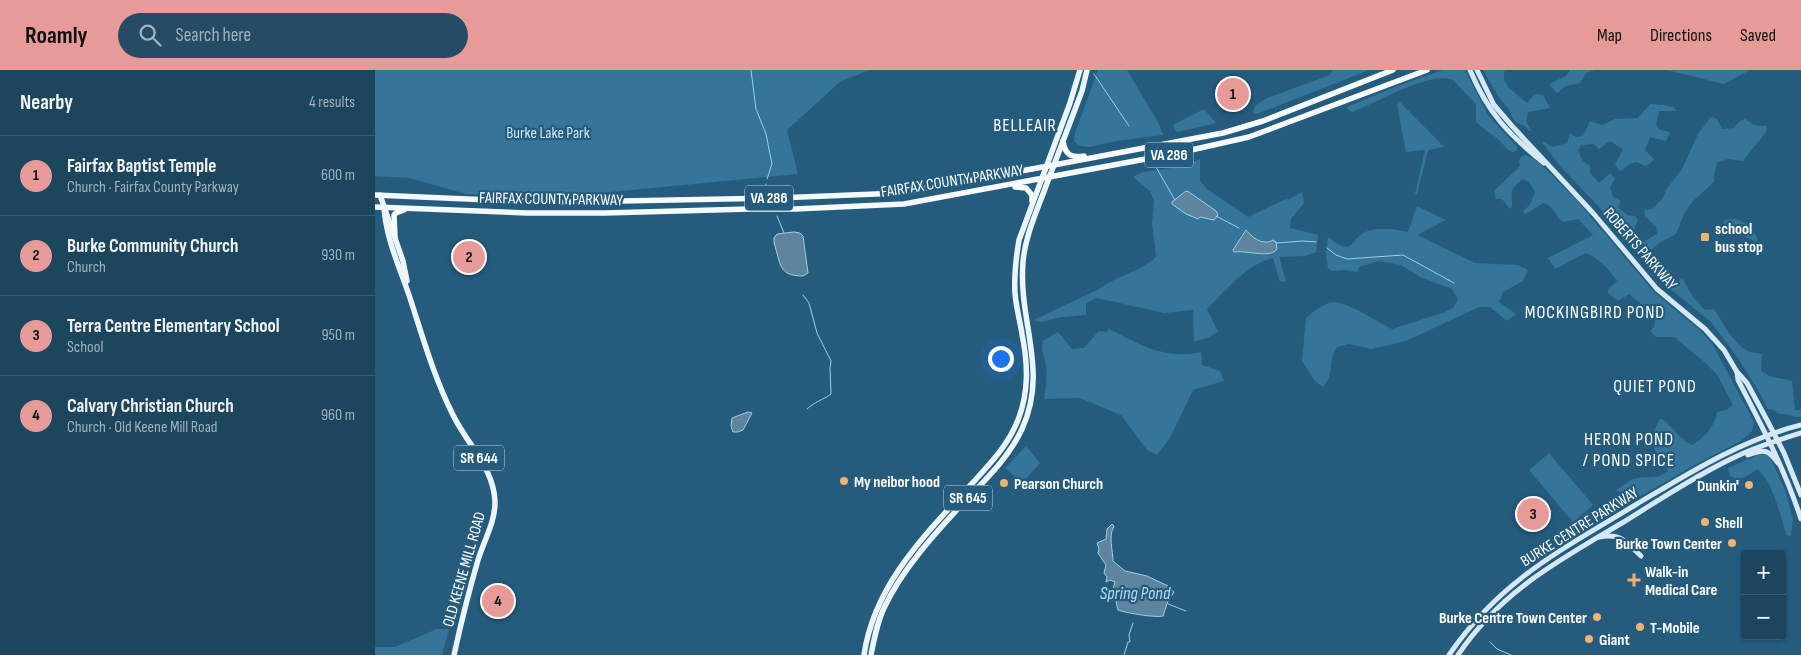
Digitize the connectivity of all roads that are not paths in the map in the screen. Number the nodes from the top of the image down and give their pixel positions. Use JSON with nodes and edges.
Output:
{"nodes":[{"id":1,"x":1080,"y":70,"type":"edge"},
{"id":2,"x":1087,"y":70,"type":"edge"},
{"id":3,"x":1393,"y":70,"type":"edge"},
{"id":4,"x":1427,"y":70,"type":"edge"},
{"id":5,"x":1470,"y":70,"type":"edge"},
{"id":6,"x":1477,"y":70,"type":"edge"},
{"id":7,"x":1063,"y":141,"type":"junction"},
{"id":8,"x":1106,"y":154,"type":"junction"},
{"id":9,"x":1054,"y":166,"type":"junction"},
{"id":10,"x":1045,"y":167,"type":"junction"},
{"id":11,"x":1050,"y":177,"type":"junction"},
{"id":12,"x":1041,"y":178,"type":"junction"},
{"id":13,"x":1566,"y":184,"type":"junction"},
{"id":14,"x":990,"y":189,"type":"junction"},
{"id":15,"x":378,"y":195,"type":"edge"},
{"id":16,"x":1032,"y":201,"type":"junction"},
{"id":17,"x":375,"y":207,"type":"edge"},
{"id":18,"x":384,"y":207,"type":"junction"},
{"id":19,"x":410,"y":209,"type":"junction"},
{"id":20,"x":395,"y":237,"type":"junction"},
{"id":21,"x":410,"y":299,"type":"junction"},
{"id":22,"x":1737,"y":372,"type":"junction"},
{"id":23,"x":1801,"y":425,"type":"edge"},
{"id":24,"x":1773,"y":433,"type":"junction"},
{"id":25,"x":1801,"y":433,"type":"edge"},
{"id":26,"x":1767,"y":435,"type":"junction"},
{"id":27,"x":1777,"y":440,"type":"junction"},
{"id":28,"x":1771,"y":442,"type":"junction"},
{"id":29,"x":1719,"y":465,"type":"junction"},
{"id":30,"x":1787,"y":479,"type":"junction"},
{"id":31,"x":1801,"y":496,"type":"edge"},
{"id":32,"x":1618,"y":516,"type":"junction"},
{"id":33,"x":1801,"y":519,"type":"edge"},
{"id":34,"x":1622,"y":522,"type":"junction"},
{"id":35,"x":1596,"y":538,"type":"junction"},
{"id":36,"x":1641,"y":556,"type":"dead end"},
{"id":37,"x":454,"y":655,"type":"edge"},
{"id":38,"x":864,"y":655,"type":"edge"},
{"id":39,"x":871,"y":655,"type":"edge"},
{"id":40,"x":1449,"y":655,"type":"edge"},
{"id":41,"x":1458,"y":655,"type":"edge"}],
"edges":[{"from":1,"to":10,"type":"main road","number":"SR 645"},
{"from":2,"to":7,"type":"main road","number":"SR 645"},
{"from":3,"to":8,"type":"highway","name":"FAIRFAX COUNTY PARKWAY","number":"VA 286"},
{"from":4,"to":11,"type":"highway","name":"FAIRFAX COUNTY PARKWAY","number":"VA 286"},
{"from":5,"to":13,"type":"main road","name":"ROBERTS PARKWAY"},
{"from":6,"to":13,"type":"main road","name":"ROBERTS PARKWAY"},
{"from":7,"to":8,"type":"highway"},
{"from":7,"to":9,"type":"main road","number":"SR 645"},
{"from":8,"to":9,"type":"highway","name":"FAIRFAX COUNTY PARKWAY","number":"VA 286"},
{"from":9,"to":10,"type":"highway","name":"FAIRFAX COUNTY PARKWAY","number":"VA 286"},
{"from":9,"to":11,"type":"main road","number":"SR 645"},
{"from":10,"to":12,"type":"main road","number":"SR 645"},
{"from":10,"to":15,"type":"highway","name":"FAIRFAX COUNTY PARKWAY","number":"VA 286"},
{"from":11,"to":12,"type":"highway","name":"FAIRFAX COUNTY PARKWAY","number":"VA 286"},
{"from":11,"to":39,"type":"main road","number":"SR 645"},
{"from":12,"to":14,"type":"highway","name":"FAIRFAX COUNTY PARKWAY","number":"VA 286"},
{"from":12,"to":16,"type":"main road","number":"SR 645"},
{"from":13,"to":22,"type":"main road","name":"ROBERTS PARKWAY"},
{"from":14,"to":16,"type":"highway"},
{"from":14,"to":19,"type":"highway","name":"FAIRFAX COUNTY PARKWAY","number":"VA 286"},
{"from":15,"to":18,"type":"main road","name":"OLD KEENE MILL ROAD","number":"SR 644"},
{"from":16,"to":38,"type":"main road","number":"SR 645"},
{"from":17,"to":18,"type":"highway","name":"FAIRFAX COUNTY PARKWAY","number":"VA 286"},
{"from":18,"to":19,"type":"highway","name":"FAIRFAX COUNTY PARKWAY","number":"VA 286"},
{"from":18,"to":20,"type":"main road","name":"OLD KEENE MILL ROAD","number":"SR 644"},
{"from":18,"to":21,"type":"main road","name":"OLD KEENE MILL ROAD","number":"SR 644"},
{"from":19,"to":20,"type":"highway"},
{"from":20,"to":21,"type":"main road","name":"OLD KEENE MILL ROAD","number":"SR 644"},
{"from":21,"to":37,"type":"main road","name":"OLD KEENE MILL ROAD","number":"SR 644"},
{"from":22,"to":24,"type":"main road","name":"ROBERTS PARKWAY"},
{"from":22,"to":26,"type":"main road","name":"ROBERTS PARKWAY"},
{"from":23,"to":24,"type":"main road","name":"BURKE CENTRE PARKWAY"},
{"from":24,"to":26,"type":"main road","name":"BURKE CENTRE PARKWAY"},
{"from":24,"to":27,"type":"main road","name":"ROBERTS PARKWAY"},
{"from":25,"to":27,"type":"main road","name":"BURKE CENTRE PARKWAY"},
{"from":26,"to":28,"type":"main road","name":"ROBERTS PARKWAY"},
{"from":26,"to":32,"type":"main road","name":"BURKE CENTRE PARKWAY"},
{"from":27,"to":28,"type":"main road","name":"BURKE CENTRE PARKWAY"},
{"from":27,"to":31,"type":"main road","name":"ROBERTS PARKWAY"},
{"from":28,"to":29,"type":"main road","name":"BURKE CENTRE PARKWAY"},
{"from":28,"to":30,"type":"main road","name":"ROBERTS PARKWAY"},
{"from":29,"to":30,"type":"main road"},
{"from":29,"to":34,"type":"main road","name":"BURKE CENTRE PARKWAY"},
{"from":30,"to":33,"type":"main road","name":"ROBERTS PARKWAY"},
{"from":32,"to":34,"type":"main road"},
{"from":32,"to":40,"type":"main road","name":"BURKE CENTRE PARKWAY"},
{"from":34,"to":35,"type":"main road","name":"BURKE CENTRE PARKWAY"},
{"from":35,"to":36,"type":"main road"},
{"from":35,"to":41,"type":"main road","name":"BURKE CENTRE PARKWAY"}]}
